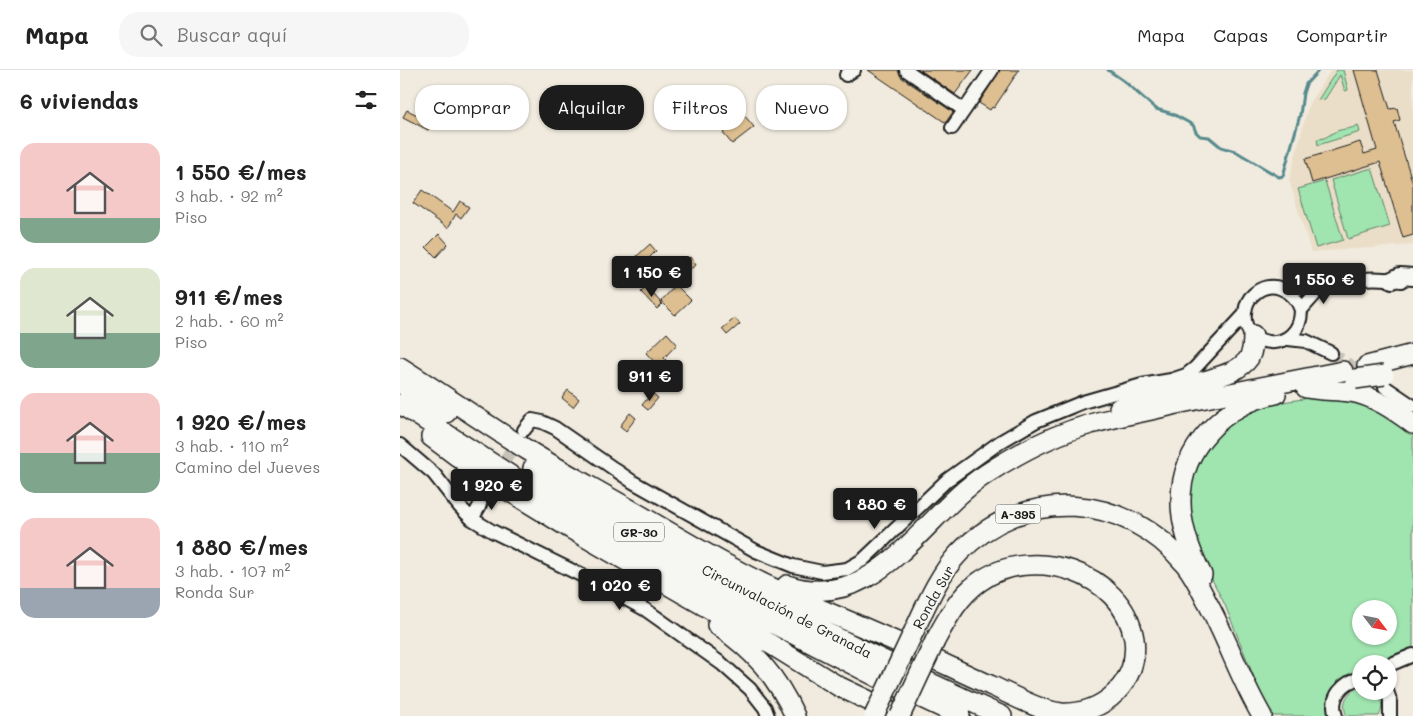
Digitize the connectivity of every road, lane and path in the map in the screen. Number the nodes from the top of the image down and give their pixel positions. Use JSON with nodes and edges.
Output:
{"nodes":[{"id":1,"x":906,"y":70,"type":"edge"},
{"id":2,"x":992,"y":70,"type":"edge"},
{"id":3,"x":964,"y":110,"type":"junction"},
{"id":4,"x":952,"y":128,"type":"dead end"},
{"id":5,"x":1413,"y":276,"type":"edge"},
{"id":6,"x":1392,"y":280,"type":"junction"},
{"id":7,"x":1333,"y":283,"type":"junction"},
{"id":8,"x":1413,"y":284,"type":"edge"},
{"id":9,"x":1287,"y":290,"type":"junction"},
{"id":10,"x":1244,"y":314,"type":"junction"},
{"id":11,"x":1301,"y":314,"type":"junction"},
{"id":12,"x":1252,"y":333,"type":"junction"},
{"id":13,"x":1288,"y":338,"type":"junction"},
{"id":14,"x":1214,"y":346,"type":"junction"},
{"id":15,"x":1413,"y":354,"type":"edge"},
{"id":16,"x":400,"y":367,"type":"edge"},
{"id":17,"x":1413,"y":369,"type":"edge"},
{"id":18,"x":1367,"y":376,"type":"junction"},
{"id":19,"x":400,"y":383,"type":"edge"},
{"id":20,"x":1306,"y":388,"type":"junction"},
{"id":21,"x":400,"y":405,"type":"edge"},
{"id":22,"x":1413,"y":406,"type":"edge"},
{"id":23,"x":1090,"y":424,"type":"junction"},
{"id":24,"x":1413,"y":424,"type":"edge"},
{"id":25,"x":528,"y":425,"type":"dead end"},
{"id":26,"x":400,"y":445,"type":"edge"},
{"id":27,"x":485,"y":490,"type":"dead end"},
{"id":28,"x":472,"y":519,"type":"junction"},
{"id":29,"x":711,"y":556,"type":"junction"},
{"id":30,"x":652,"y":576,"type":"junction"},
{"id":31,"x":1220,"y":626,"type":"junction"},
{"id":32,"x":1413,"y":655,"type":"edge"},
{"id":33,"x":1397,"y":662,"type":"edge"},
{"id":34,"x":1352,"y":680,"type":"edge"},
{"id":35,"x":1390,"y":700,"type":"edge"},
{"id":36,"x":768,"y":716,"type":"edge"},
{"id":37,"x":795,"y":716,"type":"edge"},
{"id":38,"x":874,"y":716,"type":"edge"},
{"id":39,"x":901,"y":716,"type":"edge"},
{"id":40,"x":960,"y":716,"type":"edge"},
{"id":41,"x":1002,"y":716,"type":"edge"},
{"id":42,"x":1262,"y":716,"type":"edge"},
{"id":43,"x":1336,"y":716,"type":"edge"},
{"id":44,"x":1390,"y":716,"type":"edge"}],
"edges":[{"from":1,"to":3,"type":"street"},
{"from":2,"to":3,"type":"street"},
{"from":3,"to":4,"type":"street"},
{"from":5,"to":6,"type":"main road"},
{"from":6,"to":7,"type":"street"},
{"from":6,"to":8,"type":"street"},
{"from":7,"to":9,"type":"street"},
{"from":7,"to":11,"type":"street"},
{"from":9,"to":10,"type":"street"},
{"from":9,"to":11,"type":"street"},
{"from":10,"to":12,"type":"street"},
{"from":10,"to":14,"type":"street"},
{"from":11,"to":13,"type":"street"},
{"from":11,"to":13,"type":"street"},
{"from":12,"to":13,"type":"street"},
{"from":12,"to":14,"type":"street"},
{"from":12,"to":23,"type":"highway"},
{"from":14,"to":25,"type":"street"},
{"from":15,"to":18,"type":"highway"},
{"from":16,"to":29,"type":"highway"},
{"from":17,"to":18,"type":"highway"},
{"from":18,"to":20,"type":"highway"},
{"from":18,"to":22,"type":"street"},
{"from":18,"to":23,"type":"highway"},
{"from":19,"to":41,"type":"highway","name":"Circunvalación de Granada","number":"GR-30"},
{"from":20,"to":24,"type":"highway"},
{"from":20,"to":31,"type":"highway"},
{"from":21,"to":30,"type":"highway"},
{"from":21,"to":40,"type":"highway","name":"Circunvalación de Granada","number":"GR-30"},
{"from":23,"to":29,"type":"highway"},
{"from":26,"to":28,"type":"street"},
{"from":27,"to":28,"type":"street"},
{"from":28,"to":36,"type":"street"},
{"from":29,"to":39,"type":"highway","bridge":true},
{"from":30,"to":37,"type":"highway"},
{"from":30,"to":39,"type":"highway"},
{"from":31,"to":38,"type":"highway","name":"Ronda Sur","number":"A-395","bridge":true},
{"from":31,"to":42,"type":"highway"},
{"from":32,"to":33,"type":"street"},
{"from":34,"to":43,"type":"street"},
{"from":35,"to":44,"type":"street"}]}
